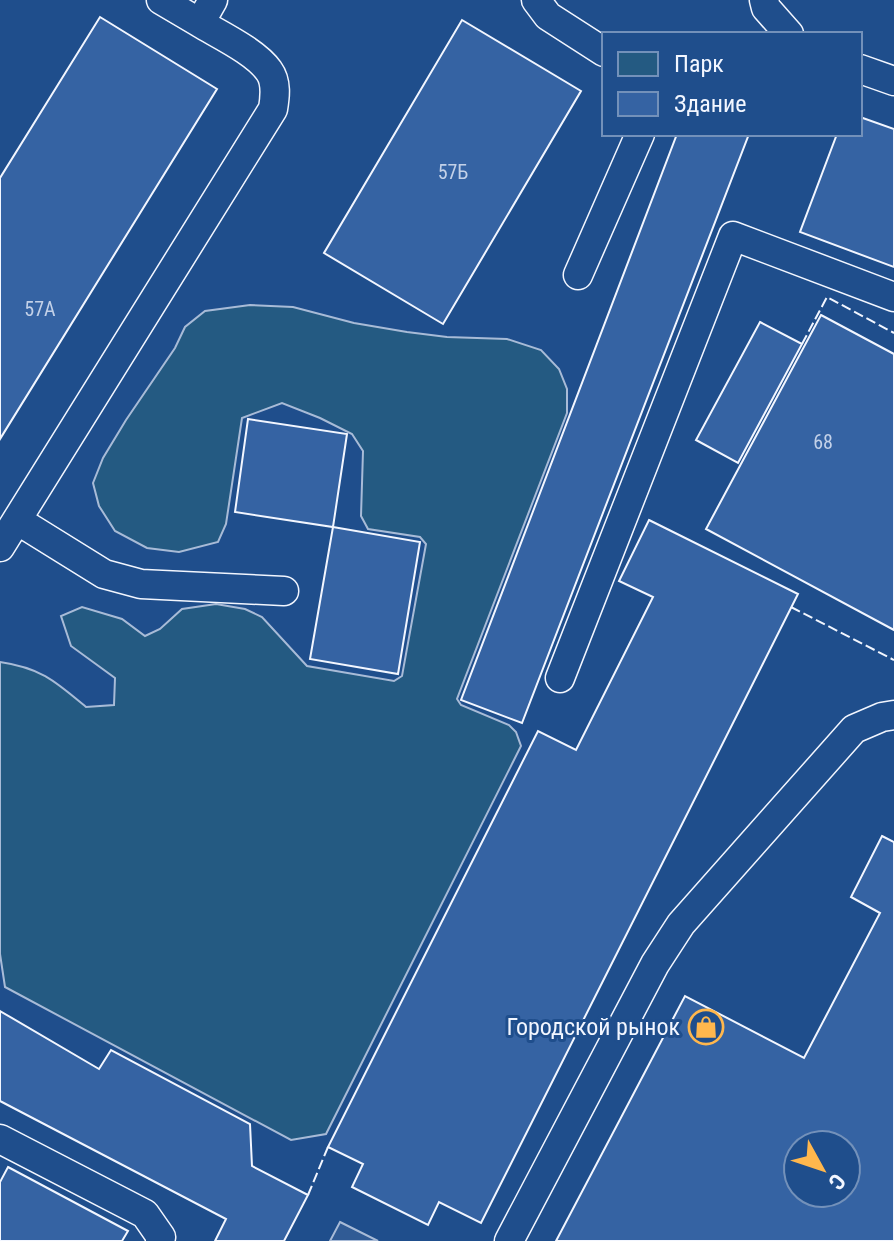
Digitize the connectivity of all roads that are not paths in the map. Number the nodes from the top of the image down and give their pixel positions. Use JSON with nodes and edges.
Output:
{"nodes":[{"id":1,"x":161,"y":0,"type":"edge"},
{"id":2,"x":536,"y":0,"type":"edge"},
{"id":3,"x":764,"y":0,"type":"edge"},
{"id":4,"x":206,"y":11,"type":"edge"},
{"id":5,"x":787,"y":32,"type":"edge"},
{"id":6,"x":602,"y":51,"type":"edge"},
{"id":7,"x":862,"y":70,"type":"edge"},
{"id":8,"x":894,"y":81,"type":"edge"},
{"id":9,"x":639,"y":136,"type":"edge"},
{"id":10,"x":578,"y":275,"type":"dead end"},
{"id":11,"x":894,"y":297,"type":"edge"},
{"id":12,"x":17,"y":520,"type":"junction"},
{"id":13,"x":0,"y":547,"type":"edge"},
{"id":14,"x":284,"y":591,"type":"dead end"},
{"id":15,"x":560,"y":678,"type":"dead end"},
{"id":16,"x":894,"y":715,"type":"edge"},
{"id":17,"x":0,"y":1139,"type":"edge"},
{"id":18,"x":160,"y":1241,"type":"edge"},
{"id":19,"x":509,"y":1241,"type":"edge"}],
"edges":[{"from":1,"to":4,"type":"lane"},
{"from":2,"to":6,"type":"lane"},
{"from":3,"to":5,"type":"lane"},
{"from":4,"to":12,"type":"lane"},
{"from":7,"to":8,"type":"lane"},
{"from":9,"to":10,"type":"lane"},
{"from":11,"to":15,"type":"lane"},
{"from":12,"to":13,"type":"lane"},
{"from":12,"to":14,"type":"lane"},
{"from":16,"to":19,"type":"lane"},
{"from":17,"to":18,"type":"lane"}]}
